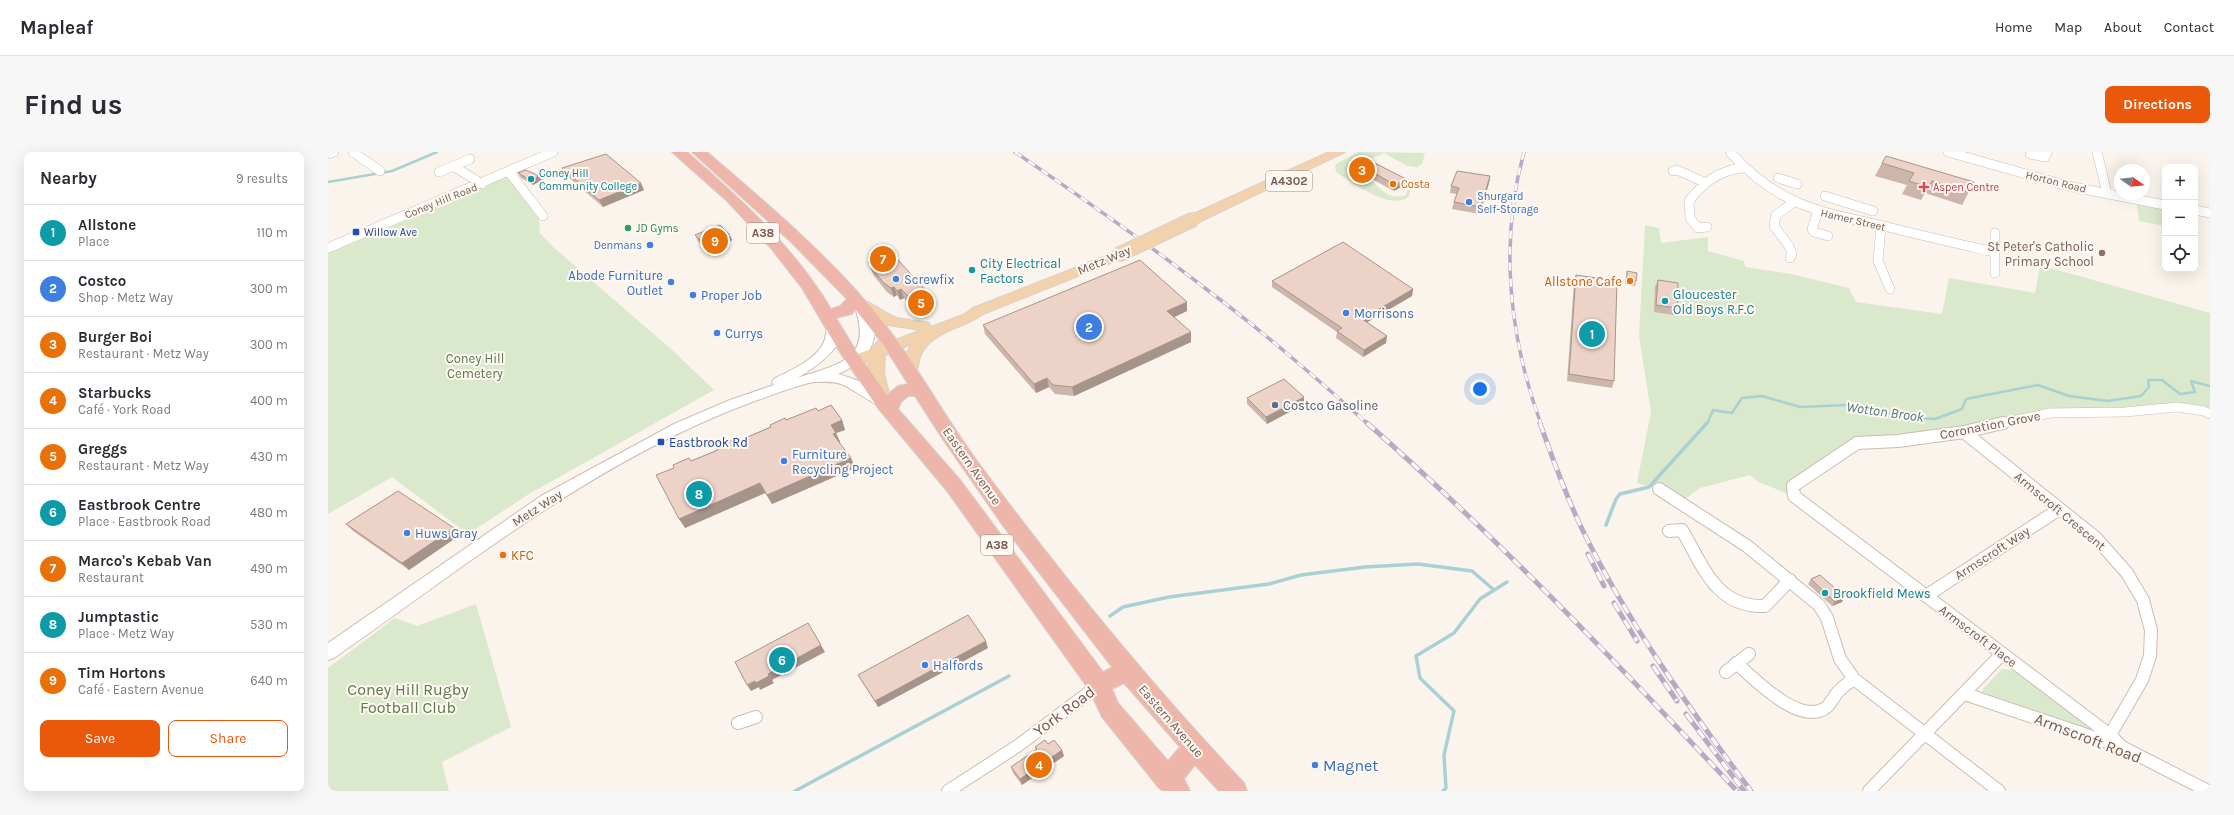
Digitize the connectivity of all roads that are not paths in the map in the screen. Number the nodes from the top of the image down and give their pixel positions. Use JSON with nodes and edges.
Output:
{"nodes":[{"id":1,"x":334,"y":152,"type":"edge"},
{"id":2,"x":353,"y":152,"type":"edge"},
{"id":3,"x":553,"y":152,"type":"edge"},
{"id":4,"x":679,"y":152,"type":"edge"},
{"id":5,"x":699,"y":152,"type":"edge"},
{"id":6,"x":1339,"y":152,"type":"edge"},
{"id":7,"x":1349,"y":152,"type":"edge"},
{"id":8,"x":1730,"y":152,"type":"edge"},
{"id":9,"x":1948,"y":152,"type":"edge"},
{"id":10,"x":2047,"y":152,"type":"edge"},
{"id":11,"x":2098,"y":152,"type":"edge"},
{"id":12,"x":328,"y":154,"type":"edge"},
{"id":13,"x":2030,"y":154,"type":"dead end"},
{"id":14,"x":470,"y":159,"type":"dead end"},
{"id":15,"x":387,"y":165,"type":"dead end"},
{"id":16,"x":454,"y":166,"type":"junction"},
{"id":17,"x":1742,"y":168,"type":"junction"},
{"id":18,"x":1677,"y":170,"type":"dead end"},
{"id":19,"x":439,"y":172,"type":"dead end"},
{"id":20,"x":508,"y":172,"type":"junction"},
{"id":21,"x":1778,"y":178,"type":"dead end"},
{"id":22,"x":1704,"y":182,"type":"junction"},
{"id":23,"x":482,"y":184,"type":"junction"},
{"id":24,"x":1773,"y":190,"type":"junction"},
{"id":25,"x":2107,"y":193,"type":"junction"},
{"id":26,"x":1825,"y":196,"type":"dead end"},
{"id":27,"x":1794,"y":202,"type":"junction"},
{"id":28,"x":1846,"y":202,"type":"junction"},
{"id":29,"x":2162,"y":204,"type":"edge"},
{"id":30,"x":1227,"y":205,"type":"junction"},
{"id":31,"x":1818,"y":211,"type":"junction"},
{"id":32,"x":1873,"y":211,"type":"dead end"},
{"id":33,"x":2198,"y":211,"type":"edge"},
{"id":34,"x":2210,"y":213,"type":"edge"},
{"id":35,"x":543,"y":216,"type":"dead end"},
{"id":36,"x":1837,"y":217,"type":"junction"},
{"id":37,"x":1881,"y":226,"type":"junction"},
{"id":38,"x":1703,"y":230,"type":"dead end"},
{"id":39,"x":1995,"y":233,"type":"dead end"},
{"id":40,"x":1828,"y":236,"type":"dead end"},
{"id":41,"x":344,"y":241,"type":"junction"},
{"id":42,"x":328,"y":242,"type":"edge"},
{"id":43,"x":328,"y":248,"type":"edge"},
{"id":44,"x":1994,"y":252,"type":"junction"},
{"id":45,"x":1794,"y":256,"type":"dead end"},
{"id":46,"x":1995,"y":273,"type":"dead end"},
{"id":47,"x":1899,"y":283,"type":"dead end"},
{"id":48,"x":857,"y":302,"type":"junction"},
{"id":49,"x":978,"y":311,"type":"junction"},
{"id":50,"x":831,"y":320,"type":"junction"},
{"id":51,"x":924,"y":326,"type":"junction"},
{"id":52,"x":943,"y":327,"type":"junction"},
{"id":53,"x":891,"y":343,"type":"junction"},
{"id":54,"x":861,"y":354,"type":"junction"},
{"id":55,"x":910,"y":371,"type":"junction"},
{"id":56,"x":808,"y":379,"type":"junction"},
{"id":57,"x":775,"y":384,"type":"junction"},
{"id":58,"x":922,"y":390,"type":"junction"},
{"id":59,"x":763,"y":393,"type":"junction"},
{"id":60,"x":887,"y":407,"type":"junction"},
{"id":61,"x":2210,"y":414,"type":"edge"},
{"id":62,"x":1964,"y":432,"type":"junction"},
{"id":63,"x":1659,"y":489,"type":"dead end"},
{"id":64,"x":1794,"y":496,"type":"joint"},
{"id":65,"x":2058,"y":510,"type":"junction"},
{"id":66,"x":1669,"y":531,"type":"dead end"},
{"id":67,"x":1790,"y":580,"type":"junction"},
{"id":68,"x":1926,"y":596,"type":"junction"},
{"id":69,"x":328,"y":654,"type":"edge"},
{"id":70,"x":1749,"y":654,"type":"dead end"},
{"id":71,"x":2002,"y":654,"type":"junction"},
{"id":72,"x":1127,"y":670,"type":"junction"},
{"id":73,"x":1854,"y":679,"type":"junction"},
{"id":74,"x":1099,"y":685,"type":"junction"},
{"id":75,"x":1965,"y":694,"type":"junction"},
{"id":76,"x":756,"y":717,"type":"dead end"},
{"id":77,"x":738,"y":723,"type":"dead end"},
{"id":78,"x":1924,"y":734,"type":"junction"},
{"id":79,"x":2110,"y":735,"type":"junction"},
{"id":80,"x":2122,"y":747,"type":"junction"},
{"id":81,"x":1194,"y":748,"type":"junction"},
{"id":82,"x":1173,"y":785,"type":"edge"},
{"id":83,"x":948,"y":791,"type":"edge"},
{"id":84,"x":1234,"y":791,"type":"edge"},
{"id":85,"x":1869,"y":791,"type":"edge"},
{"id":86,"x":1999,"y":791,"type":"edge"},
{"id":87,"x":2208,"y":791,"type":"edge"}],
"edges":[{"from":1,"to":12,"type":"street"},
{"from":2,"to":15,"type":"street"},
{"from":3,"to":20,"type":"street","name":"Coney Hill Road"},
{"from":4,"to":50,"type":"highway","name":"Eastern Avenue","number":"A38"},
{"from":5,"to":48,"type":"highway","name":"Eastern Avenue","number":"A38"},
{"from":6,"to":30,"type":"main road","name":"Metz Way","number":"A4302"},
{"from":7,"to":30,"type":"main road","name":"Metz Way","number":"A4302"},
{"from":8,"to":17,"type":"street","name":"Hamer Street"},
{"from":9,"to":25,"type":"street","name":"Horton Road"},
{"from":10,"to":13,"type":"street"},
{"from":11,"to":25,"type":"street"},
{"from":14,"to":16,"type":"street"},
{"from":16,"to":19,"type":"street"},
{"from":16,"to":23,"type":"street"},
{"from":17,"to":22,"type":"street"},
{"from":17,"to":24,"type":"street","name":"Hamer Street"},
{"from":18,"to":22,"type":"street"},
{"from":20,"to":23,"type":"street","name":"Coney Hill Road"},
{"from":20,"to":35,"type":"street"},
{"from":21,"to":24,"type":"street"},
{"from":22,"to":38,"type":"street"},
{"from":23,"to":41,"type":"street","name":"Coney Hill Road"},
{"from":24,"to":27,"type":"street","name":"Hamer Street"},
{"from":25,"to":29,"type":"street","name":"Horton Road"},
{"from":26,"to":28,"type":"street"},
{"from":27,"to":31,"type":"street","name":"Hamer Street"},
{"from":27,"to":45,"type":"street"},
{"from":28,"to":32,"type":"street"},
{"from":28,"to":36,"type":"street"},
{"from":30,"to":49,"type":"main road","name":"Metz Way","number":"A4302","bridge":true},
{"from":31,"to":36,"type":"street","name":"Hamer Street"},
{"from":31,"to":40,"type":"street"},
{"from":33,"to":34,"type":"street"},
{"from":36,"to":37,"type":"street","name":"Hamer Street"},
{"from":37,"to":44,"type":"street","name":"Hamer Street"},
{"from":37,"to":47,"type":"street"},
{"from":39,"to":44,"type":"street"},
{"from":41,"to":42,"type":"street"},
{"from":41,"to":43,"type":"street","name":"Coney Hill Road"},
{"from":44,"to":46,"type":"street"},
{"from":48,"to":50,"type":"highway"},
{"from":48,"to":51,"type":"main road"},
{"from":48,"to":53,"type":"highway","name":"Eastern Avenue","number":"A38"},
{"from":48,"to":54,"type":"street"},
{"from":49,"to":51,"type":"main road","name":"Metz Way","number":"A4302"},
{"from":49,"to":52,"type":"main road","name":"Metz Way","number":"A4302"},
{"from":50,"to":54,"type":"highway","name":"Eastern Avenue","number":"A38"},
{"from":50,"to":57,"type":"street"},
{"from":51,"to":53,"type":"main road","name":"Metz Way","number":"A4302"},
{"from":52,"to":53,"type":"main road","name":"Metz Way","number":"A4302"},
{"from":52,"to":55,"type":"main road"},
{"from":53,"to":54,"type":"main road","name":"Metz Way","number":"A4302"},
{"from":53,"to":55,"type":"highway","name":"Eastern Avenue","number":"A38"},
{"from":54,"to":56,"type":"street","name":"Metz Way"},
{"from":54,"to":57,"type":"street","name":"Metz Way"},
{"from":54,"to":60,"type":"highway","name":"Eastern Avenue","number":"A38"},
{"from":54,"to":60,"type":"main road"},
{"from":55,"to":58,"type":"highway","name":"Eastern Avenue","number":"A38"},
{"from":56,"to":59,"type":"street","name":"Metz Way"},
{"from":56,"to":60,"type":"street"},
{"from":57,"to":59,"type":"street","name":"Metz Way"},
{"from":58,"to":60,"type":"highway"},
{"from":58,"to":72,"type":"highway","name":"Eastern Avenue","number":"A38"},
{"from":59,"to":69,"type":"street","name":"Metz Way"},
{"from":60,"to":74,"type":"highway","name":"Eastern Avenue","number":"A38"},
{"from":61,"to":62,"type":"street","name":"Coronation Grove"},
{"from":62,"to":64,"type":"street","name":"Coronation Grove"},
{"from":62,"to":65,"type":"street","name":"Armscroft Crescent"},
{"from":63,"to":67,"type":"street"},
{"from":64,"to":68,"type":"street","name":"Armscroft Place"},
{"from":65,"to":68,"type":"street","name":"Armscroft Way"},
{"from":65,"to":79,"type":"street","name":"Armscroft Crescent"},
{"from":66,"to":67,"type":"street"},
{"from":67,"to":73,"type":"street"},
{"from":68,"to":71,"type":"street","name":"Armscroft Place"},
{"from":70,"to":73,"type":"street"},
{"from":71,"to":75,"type":"street"},
{"from":71,"to":79,"type":"street","name":"Armscroft Place"},
{"from":72,"to":74,"type":"highway"},
{"from":72,"to":81,"type":"highway","name":"Eastern Avenue","number":"A38"},
{"from":73,"to":78,"type":"street"},
{"from":74,"to":82,"type":"highway","name":"Eastern Avenue","number":"A38"},
{"from":74,"to":83,"type":"street","name":"York Road"},
{"from":75,"to":78,"type":"street"},
{"from":75,"to":80,"type":"street","name":"Armscroft Road"},
{"from":76,"to":77,"type":"street"},
{"from":78,"to":85,"type":"street"},
{"from":78,"to":86,"type":"street"},
{"from":79,"to":80,"type":"street","name":"Armscroft Place"},
{"from":80,"to":87,"type":"street","name":"Armscroft Road"},
{"from":81,"to":82,"type":"highway"},
{"from":81,"to":84,"type":"highway","name":"Eastern Avenue","number":"A38"}]}
